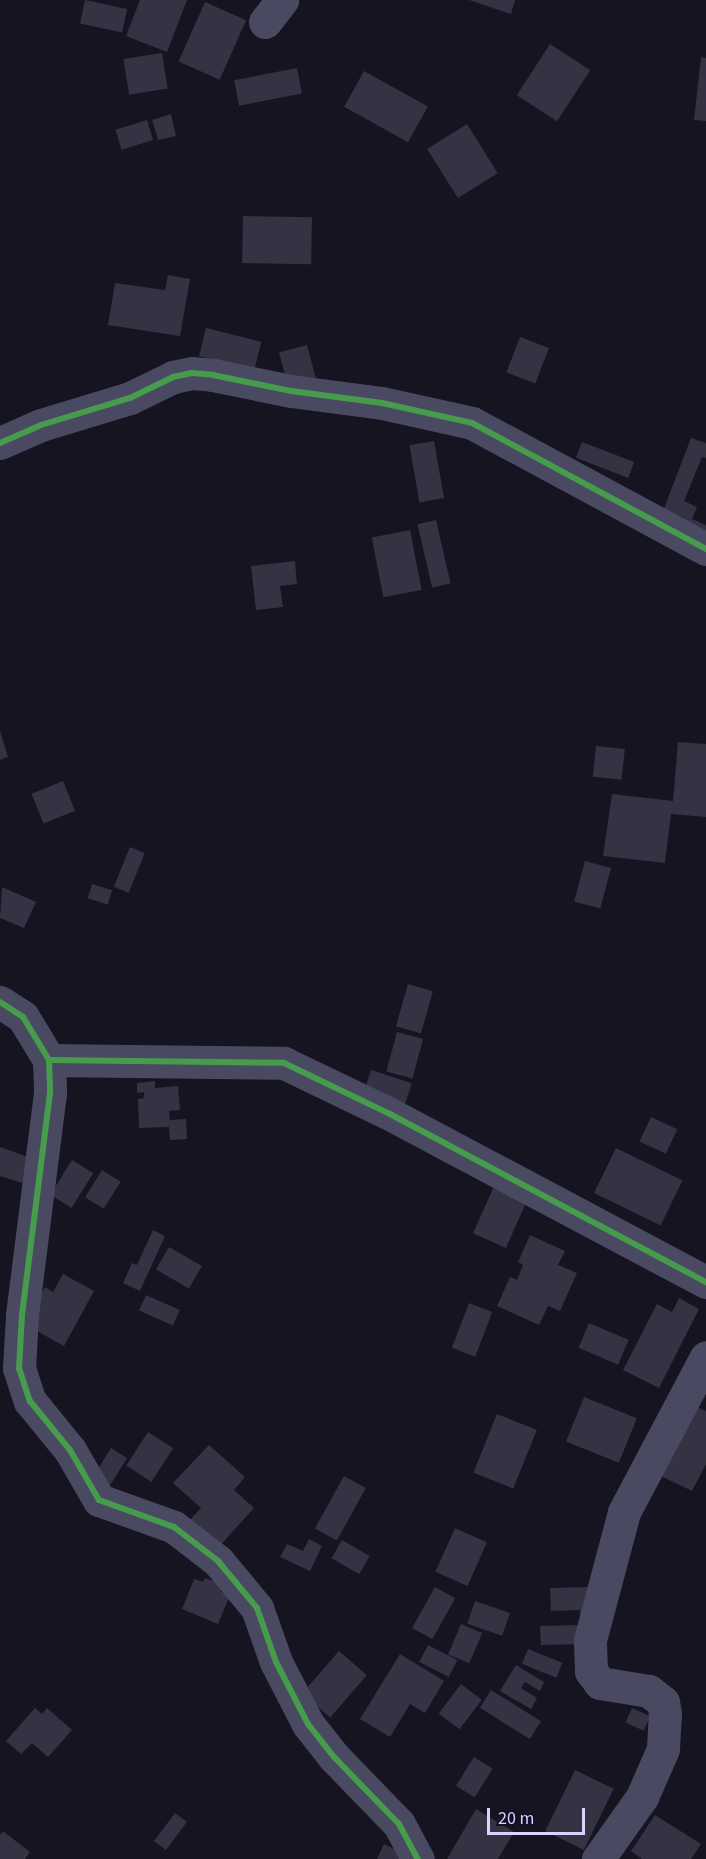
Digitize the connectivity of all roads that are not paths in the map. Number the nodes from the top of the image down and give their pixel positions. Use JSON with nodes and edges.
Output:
{"nodes":[{"id":1,"x":0,"y":443,"type":"edge"},
{"id":2,"x":706,"y":549,"type":"edge"},
{"id":3,"x":0,"y":1002,"type":"edge"},
{"id":4,"x":49,"y":1060,"type":"junction"},
{"id":5,"x":706,"y":1282,"type":"edge"},
{"id":6,"x":706,"y":1357,"type":"edge"},
{"id":7,"x":418,"y":1859,"type":"edge"},
{"id":8,"x":598,"y":1859,"type":"edge"}],
"edges":[{"from":1,"to":2,"type":"street"},
{"from":3,"to":4,"type":"street"},
{"from":4,"to":5,"type":"street"},
{"from":4,"to":7,"type":"street"},
{"from":6,"to":8,"type":"street"}]}
